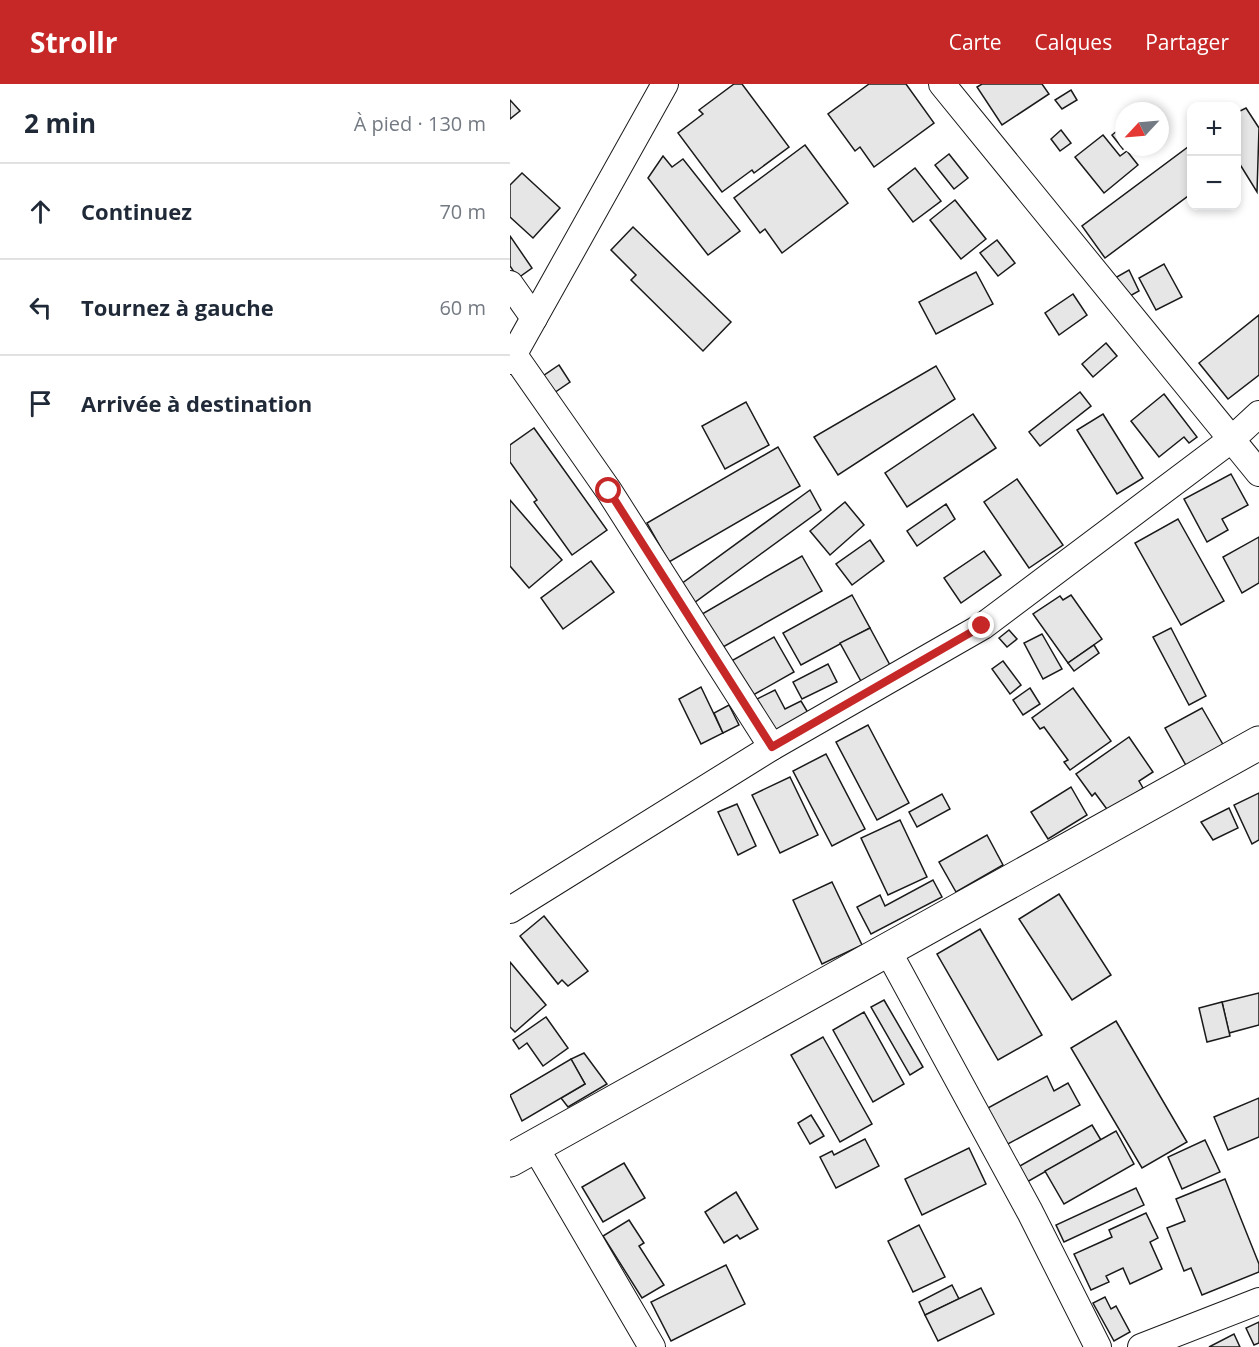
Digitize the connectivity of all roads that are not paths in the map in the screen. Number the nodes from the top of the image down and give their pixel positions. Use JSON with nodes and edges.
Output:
{"nodes":[{"id":1,"x":665,"y":84,"type":"edge"},
{"id":2,"x":942,"y":84,"type":"edge"},
{"id":3,"x":510,"y":284,"type":"edge"},
{"id":4,"x":534,"y":318,"type":"junction"},
{"id":5,"x":512,"y":358,"type":"edge"},
{"id":6,"x":1259,"y":414,"type":"edge"},
{"id":7,"x":1232,"y":439,"type":"junction"},
{"id":8,"x":1259,"y":473,"type":"edge"},
{"id":9,"x":1259,"y":743,"type":"edge"},
{"id":10,"x":772,"y":747,"type":"junction"},
{"id":11,"x":510,"y":910,"type":"edge"},
{"id":12,"x":888,"y":951,"type":"junction"},
{"id":13,"x":516,"y":1156,"type":"edge"},
{"id":14,"x":1259,"y":1301,"type":"edge"},
{"id":15,"x":651,"y":1347,"type":"edge"},
{"id":16,"x":1098,"y":1347,"type":"edge"},
{"id":17,"x":1141,"y":1347,"type":"edge"}],
"edges":[{"from":1,"to":4,"type":"street"},
{"from":2,"to":7,"type":"street"},
{"from":3,"to":4,"type":"street"},
{"from":4,"to":5,"type":"street"},
{"from":5,"to":10,"type":"street"},
{"from":6,"to":7,"type":"street"},
{"from":7,"to":8,"type":"street"},
{"from":7,"to":10,"type":"street"},
{"from":9,"to":12,"type":"street"},
{"from":10,"to":11,"type":"street"},
{"from":12,"to":13,"type":"street"},
{"from":12,"to":16,"type":"street"},
{"from":13,"to":15,"type":"street"},
{"from":14,"to":17,"type":"street"}]}
